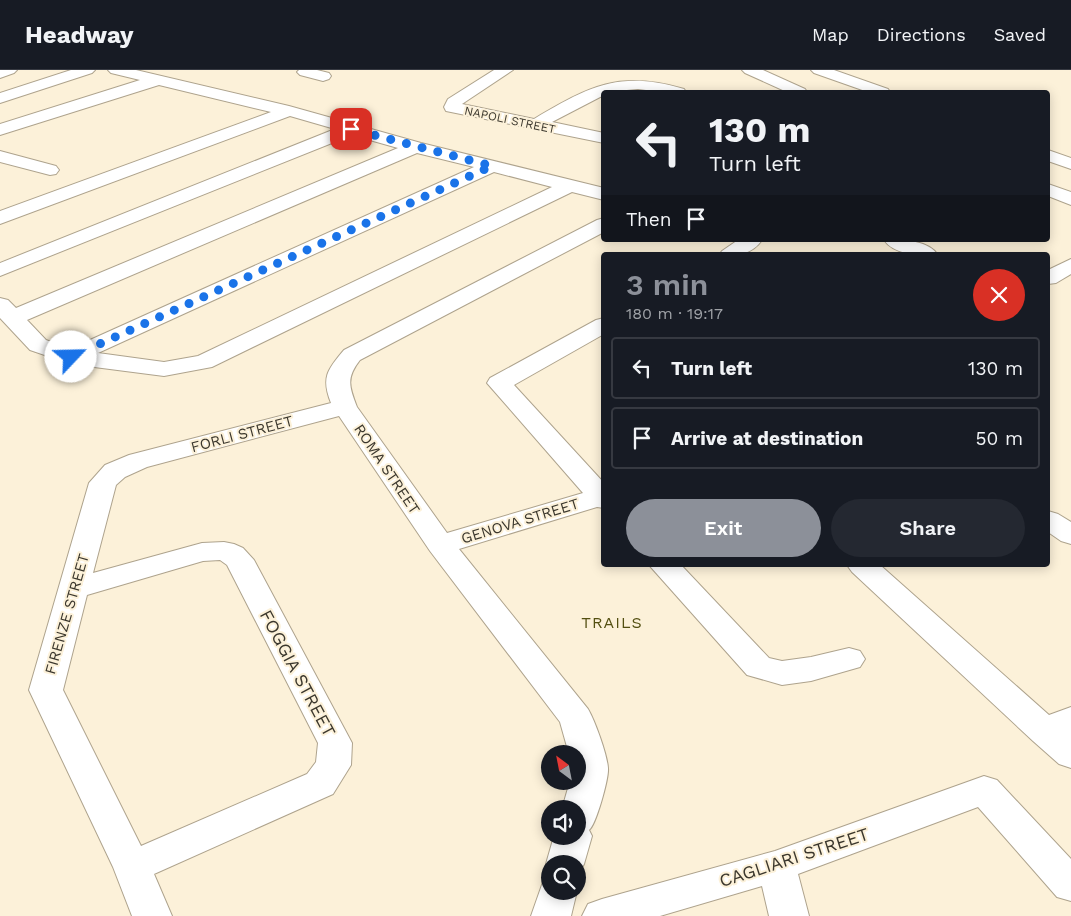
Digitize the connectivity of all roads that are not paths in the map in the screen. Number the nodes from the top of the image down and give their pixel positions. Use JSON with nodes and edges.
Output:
{"nodes":[{"id":1,"x":9,"y":70,"type":"edge"},
{"id":2,"x":87,"y":70,"type":"edge"},
{"id":3,"x":116,"y":70,"type":"edge"},
{"id":4,"x":186,"y":70,"type":"edge"},
{"id":5,"x":307,"y":70,"type":"edge"},
{"id":6,"x":505,"y":70,"type":"edge"},
{"id":7,"x":750,"y":70,"type":"edge"},
{"id":8,"x":819,"y":70,"type":"edge"},
{"id":9,"x":0,"y":73,"type":"edge"},
{"id":10,"x":323,"y":76,"type":"dead end"},
{"id":11,"x":157,"y":81,"type":"junction"},
{"id":12,"x":673,"y":90,"type":"edge"},
{"id":13,"x":795,"y":90,"type":"edge"},
{"id":14,"x":876,"y":90,"type":"edge"},
{"id":15,"x":0,"y":98,"type":"edge"},
{"id":16,"x":288,"y":111,"type":"junction"},
{"id":17,"x":536,"y":125,"type":"junction"},
{"id":18,"x":351,"y":129,"type":"junction"},
{"id":19,"x":0,"y":130,"type":"edge"},
{"id":20,"x":601,"y":137,"type":"edge"},
{"id":21,"x":415,"y":147,"type":"junction"},
{"id":22,"x":0,"y":156,"type":"edge"},
{"id":23,"x":1050,"y":156,"type":"edge"},
{"id":24,"x":1071,"y":164,"type":"edge"},
{"id":25,"x":492,"y":166,"type":"junction"},
{"id":26,"x":50,"y":170,"type":"dead end"},
{"id":27,"x":571,"y":185,"type":"junction"},
{"id":28,"x":1050,"y":191,"type":"edge"},
{"id":29,"x":601,"y":193,"type":"edge"},
{"id":30,"x":1071,"y":199,"type":"edge"},
{"id":31,"x":0,"y":218,"type":"edge"},
{"id":32,"x":601,"y":226,"type":"edge"},
{"id":33,"x":904,"y":242,"type":"edge"},
{"id":34,"x":922,"y":252,"type":"edge"},
{"id":35,"x":1071,"y":265,"type":"edge"},
{"id":36,"x":0,"y":270,"type":"edge"},
{"id":37,"x":1050,"y":277,"type":"edge"},
{"id":38,"x":6,"y":312,"type":"edge"},
{"id":39,"x":601,"y":327,"type":"edge"},
{"id":40,"x":71,"y":357,"type":"junction"},
{"id":41,"x":345,"y":408,"type":"junction"},
{"id":42,"x":138,"y":461,"type":"joint"},
{"id":43,"x":601,"y":497,"type":"edge"},
{"id":44,"x":601,"y":498,"type":"edge"},
{"id":45,"x":1050,"y":521,"type":"edge"},
{"id":46,"x":1071,"y":535,"type":"edge"},
{"id":47,"x":440,"y":545,"type":"junction"},
{"id":48,"x":666,"y":567,"type":"edge"},
{"id":49,"x":864,"y":567,"type":"edge"},
{"id":50,"x":75,"y":588,"type":"junction"},
{"id":51,"x":849,"y":659,"type":"dead end"},
{"id":52,"x":1058,"y":726,"type":"edge"},
{"id":53,"x":1071,"y":755,"type":"edge"},
{"id":54,"x":583,"y":800,"type":"edge"},
{"id":55,"x":132,"y":866,"type":"junction"},
{"id":56,"x":777,"y":866,"type":"junction"},
{"id":57,"x":1071,"y":885,"type":"edge"},
{"id":58,"x":555,"y":900,"type":"edge"},
{"id":59,"x":152,"y":916,"type":"edge"},
{"id":60,"x":551,"y":916,"type":"edge"},
{"id":61,"x":602,"y":916,"type":"edge"},
{"id":62,"x":789,"y":916,"type":"edge"}],
"edges":[{"from":1,"to":9,"type":"street"},
{"from":2,"to":15,"type":"street"},
{"from":3,"to":11,"type":"street"},
{"from":4,"to":11,"type":"street"},
{"from":5,"to":10,"type":"street"},
{"from":6,"to":17,"type":"street","name":"NAPOLI STREET"},
{"from":7,"to":13,"type":"street"},
{"from":8,"to":14,"type":"street"},
{"from":11,"to":16,"type":"street"},
{"from":11,"to":19,"type":"street"},
{"from":12,"to":17,"type":"street"},
{"from":16,"to":18,"type":"street"},
{"from":16,"to":31,"type":"street"},
{"from":17,"to":20,"type":"street","name":"NAPOLI STREET"},
{"from":18,"to":21,"type":"street"},
{"from":18,"to":36,"type":"street"},
{"from":21,"to":25,"type":"street"},
{"from":21,"to":38,"type":"street"},
{"from":22,"to":26,"type":"street"},
{"from":23,"to":24,"type":"street"},
{"from":25,"to":27,"type":"street"},
{"from":25,"to":40,"type":"street"},
{"from":27,"to":29,"type":"street"},
{"from":27,"to":40,"type":"street"},
{"from":28,"to":30,"type":"street"},
{"from":32,"to":41,"type":"street","name":"ROMA STREET"},
{"from":33,"to":34,"type":"street"},
{"from":35,"to":37,"type":"street"},
{"from":38,"to":40,"type":"street"},
{"from":39,"to":43,"type":"street"},
{"from":41,"to":42,"type":"street","name":"FORLI STREET"},
{"from":41,"to":47,"type":"street","name":"ROMA STREET"},
{"from":42,"to":50,"type":"street","name":"FIRENZE STREET"},
{"from":44,"to":47,"type":"street","name":"GENOVA STREET"},
{"from":45,"to":46,"type":"street"},
{"from":47,"to":54,"type":"street","name":"ROMA STREET"},
{"from":48,"to":51,"type":"street"},
{"from":49,"to":52,"type":"street"},
{"from":50,"to":55,"type":"street","name":"FIRENZE STREET"},
{"from":50,"to":55,"type":"street","name":"FOGGIA STREET"},
{"from":52,"to":53,"type":"street"},
{"from":55,"to":59,"type":"street","name":"FIRENZE STREET"},
{"from":56,"to":57,"type":"street","name":"CAGLIARI STREET"},
{"from":56,"to":61,"type":"street","name":"CAGLIARI STREET"},
{"from":56,"to":62,"type":"street"},
{"from":58,"to":60,"type":"street"}]}
